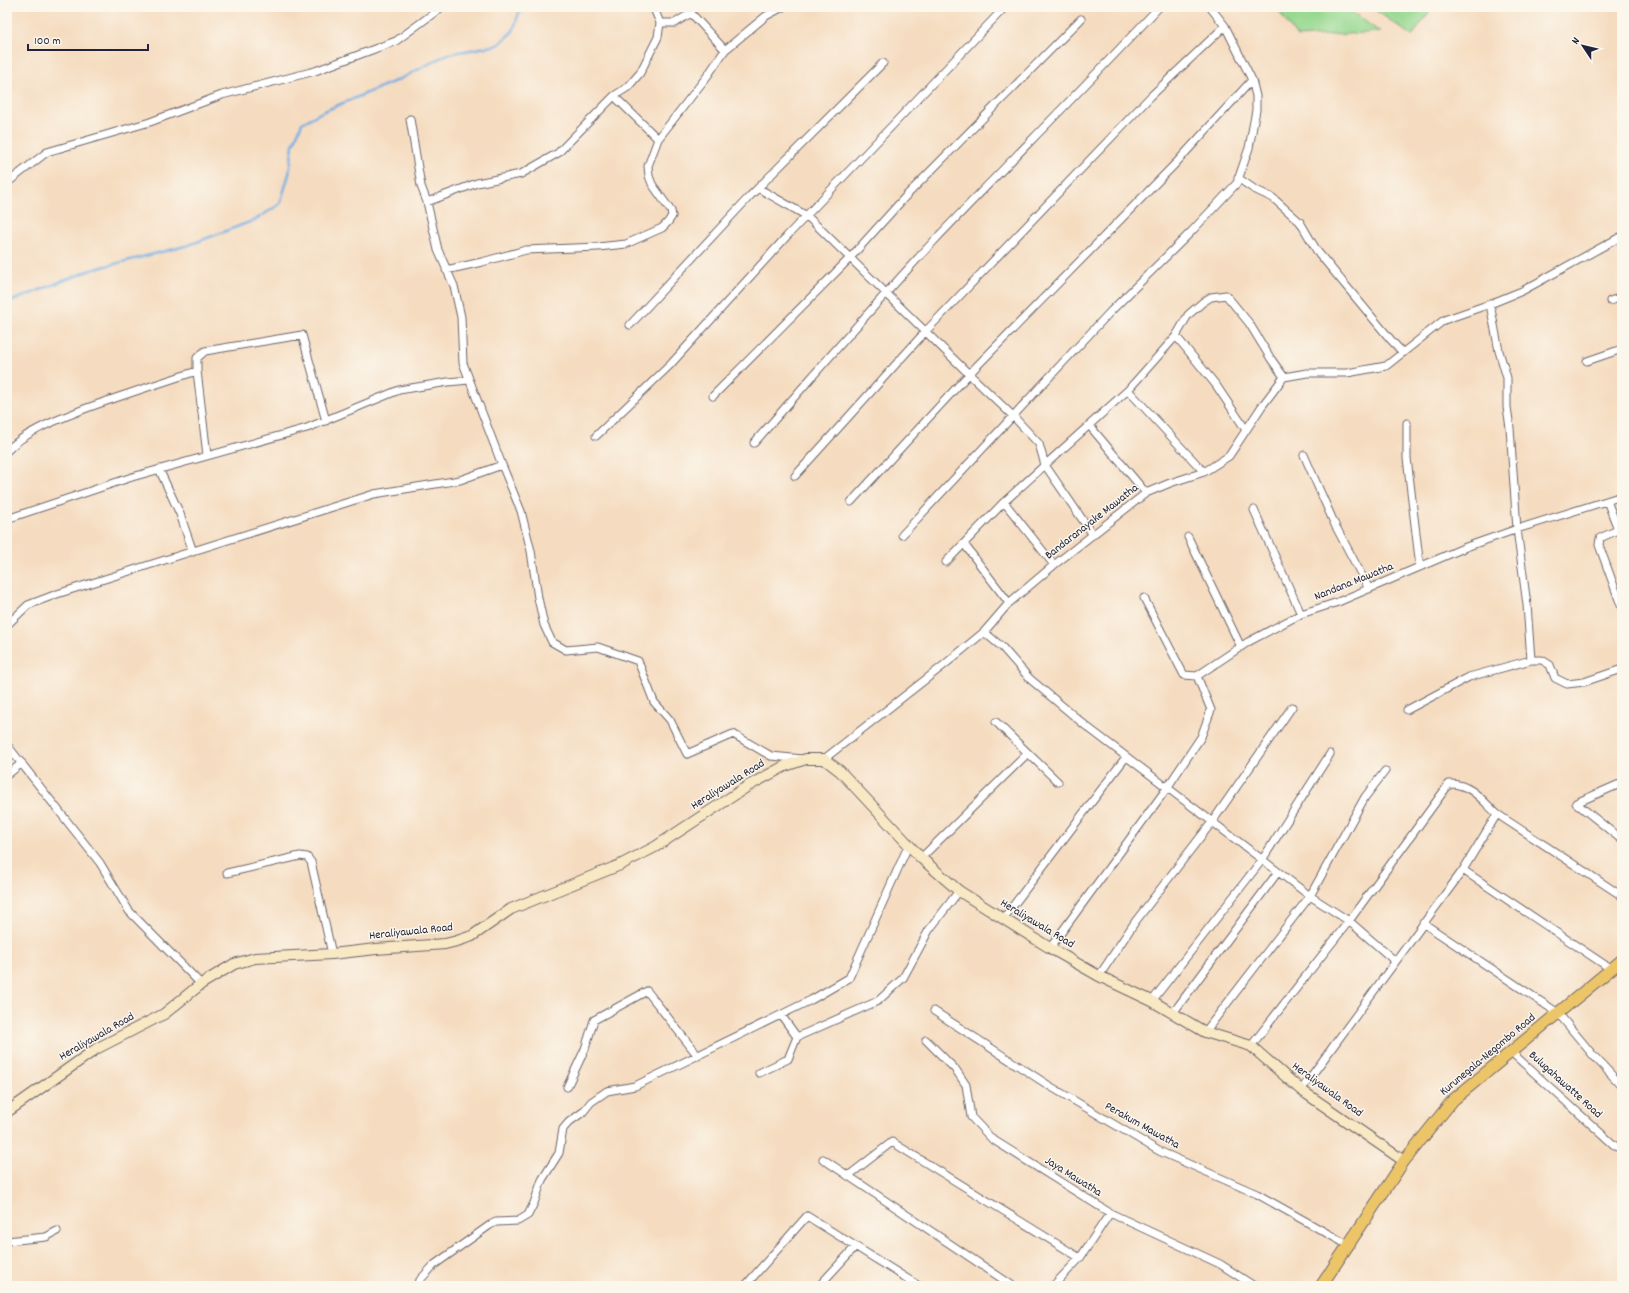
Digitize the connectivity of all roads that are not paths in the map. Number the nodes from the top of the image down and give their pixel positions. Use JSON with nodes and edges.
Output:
{"nodes":[{"id":1,"x":442,"y":7,"type":"edge"},
{"id":2,"x":651,"y":7,"type":"edge"},
{"id":3,"x":783,"y":7,"type":"edge"},
{"id":4,"x":1005,"y":7,"type":"edge"},
{"id":5,"x":1159,"y":7,"type":"edge"},
{"id":6,"x":1210,"y":7,"type":"edge"},
{"id":7,"x":1081,"y":18,"type":"dead end"},
{"id":8,"x":660,"y":23,"type":"junction"},
{"id":9,"x":1226,"y":26,"type":"junction"},
{"id":10,"x":724,"y":50,"type":"junction"},
{"id":11,"x":883,"y":63,"type":"dead end"},
{"id":12,"x":1252,"y":80,"type":"junction"},
{"id":13,"x":614,"y":96,"type":"junction"},
{"id":14,"x":410,"y":119,"type":"dead end"},
{"id":15,"x":658,"y":139,"type":"junction"},
{"id":16,"x":1238,"y":178,"type":"junction"},
{"id":17,"x":7,"y":183,"type":"edge"},
{"id":18,"x":758,"y":188,"type":"junction"},
{"id":19,"x":427,"y":202,"type":"junction"},
{"id":20,"x":808,"y":216,"type":"junction"},
{"id":21,"x":1622,"y":236,"type":"edge"},
{"id":22,"x":850,"y":258,"type":"junction"},
{"id":23,"x":446,"y":270,"type":"junction"},
{"id":24,"x":886,"y":294,"type":"junction"},
{"id":25,"x":1622,"y":298,"type":"edge"},
{"id":26,"x":1610,"y":301,"type":"dead end"},
{"id":27,"x":1490,"y":304,"type":"junction"},
{"id":28,"x":630,"y":325,"type":"dead end"},
{"id":29,"x":925,"y":332,"type":"junction"},
{"id":30,"x":1176,"y":336,"type":"junction"},
{"id":31,"x":1622,"y":349,"type":"edge"},
{"id":32,"x":1403,"y":353,"type":"junction"},
{"id":33,"x":1587,"y":361,"type":"dead end"},
{"id":34,"x":196,"y":371,"type":"junction"},
{"id":35,"x":968,"y":374,"type":"junction"},
{"id":36,"x":1284,"y":377,"type":"junction"},
{"id":37,"x":469,"y":380,"type":"junction"},
{"id":38,"x":1128,"y":390,"type":"junction"},
{"id":39,"x":713,"y":396,"type":"dead end"},
{"id":40,"x":1013,"y":416,"type":"junction"},
{"id":41,"x":326,"y":421,"type":"junction"},
{"id":42,"x":1406,"y":423,"type":"dead end"},
{"id":43,"x":1089,"y":425,"type":"junction"},
{"id":44,"x":1246,"y":430,"type":"junction"},
{"id":45,"x":596,"y":436,"type":"dead end"},
{"id":46,"x":754,"y":443,"type":"dead end"},
{"id":47,"x":7,"y":451,"type":"edge"},
{"id":48,"x":207,"y":455,"type":"junction"},
{"id":49,"x":1304,"y":455,"type":"dead end"},
{"id":50,"x":1045,"y":465,"type":"junction"},
{"id":51,"x":502,"y":466,"type":"junction"},
{"id":52,"x":159,"y":469,"type":"junction"},
{"id":53,"x":1204,"y":472,"type":"junction"},
{"id":54,"x":795,"y":476,"type":"dead end"},
{"id":55,"x":1146,"y":493,"type":"junction"},
{"id":56,"x":1622,"y":496,"type":"edge"},
{"id":57,"x":1607,"y":501,"type":"junction"},
{"id":58,"x":851,"y":502,"type":"dead end"},
{"id":59,"x":1004,"y":502,"type":"junction"},
{"id":60,"x":1254,"y":510,"type":"dead end"},
{"id":61,"x":7,"y":519,"type":"edge"},
{"id":62,"x":1620,"y":528,"type":"edge"},
{"id":63,"x":1517,"y":529,"type":"junction"},
{"id":64,"x":902,"y":535,"type":"dead end"},
{"id":65,"x":1093,"y":536,"type":"junction"},
{"id":66,"x":1188,"y":537,"type":"dead end"},
{"id":67,"x":964,"y":544,"type":"junction"},
{"id":68,"x":193,"y":552,"type":"junction"},
{"id":69,"x":946,"y":562,"type":"dead end"},
{"id":70,"x":1054,"y":565,"type":"junction"},
{"id":71,"x":1420,"y":567,"type":"junction"},
{"id":72,"x":1368,"y":589,"type":"junction"},
{"id":73,"x":1144,"y":598,"type":"dead end"},
{"id":74,"x":1009,"y":603,"type":"junction"},
{"id":75,"x":1622,"y":608,"type":"edge"},
{"id":76,"x":1301,"y":614,"type":"junction"},
{"id":77,"x":7,"y":625,"type":"edge"},
{"id":78,"x":984,"y":632,"type":"junction"},
{"id":79,"x":1241,"y":646,"type":"junction"},
{"id":80,"x":1531,"y":660,"type":"junction"},
{"id":81,"x":1622,"y":669,"type":"edge"},
{"id":82,"x":1197,"y":676,"type":"junction"},
{"id":83,"x":1292,"y":707,"type":"dead end"},
{"id":84,"x":1407,"y":710,"type":"dead end"},
{"id":85,"x":996,"y":722,"type":"dead end"},
{"id":86,"x":7,"y":745,"type":"edge"},
{"id":87,"x":1028,"y":754,"type":"junction"},
{"id":88,"x":1330,"y":754,"type":"dead end"},
{"id":89,"x":1126,"y":757,"type":"junction"},
{"id":90,"x":806,"y":759,"type":"junction"},
{"id":91,"x":824,"y":759,"type":"junction"},
{"id":92,"x":22,"y":763,"type":"junction"},
{"id":93,"x":1385,"y":771,"type":"dead end"},
{"id":94,"x":7,"y":775,"type":"edge"},
{"id":95,"x":1058,"y":782,"type":"dead end"},
{"id":96,"x":1622,"y":783,"type":"edge"},
{"id":97,"x":1167,"y":788,"type":"junction"},
{"id":98,"x":1497,"y":814,"type":"junction"},
{"id":99,"x":1212,"y":822,"type":"junction"},
{"id":100,"x":1622,"y":840,"type":"edge"},
{"id":101,"x":909,"y":844,"type":"junction"},
{"id":102,"x":921,"y":858,"type":"junction"},
{"id":103,"x":1262,"y":860,"type":"junction"},
{"id":104,"x":1463,"y":870,"type":"junction"},
{"id":105,"x":1278,"y":872,"type":"junction"},
{"id":106,"x":227,"y":873,"type":"dead end"},
{"id":107,"x":959,"y":891,"type":"junction"},
{"id":108,"x":1310,"y":896,"type":"junction"},
{"id":109,"x":1622,"y":896,"type":"edge"},
{"id":110,"x":1003,"y":919,"type":"junction"},
{"id":111,"x":1349,"y":921,"type":"junction"},
{"id":112,"x":1424,"y":923,"type":"junction"},
{"id":113,"x":1050,"y":948,"type":"junction"},
{"id":114,"x":332,"y":954,"type":"junction"},
{"id":115,"x":1622,"y":960,"type":"edge"},
{"id":116,"x":1395,"y":961,"type":"junction"},
{"id":117,"x":1610,"y":969,"type":"junction"},
{"id":118,"x":1099,"y":976,"type":"junction"},
{"id":119,"x":201,"y":984,"type":"junction"},
{"id":120,"x":1152,"y":1001,"type":"junction"},
{"id":121,"x":934,"y":1011,"type":"dead end"},
{"id":122,"x":1173,"y":1013,"type":"junction"},
{"id":123,"x":1558,"y":1013,"type":"junction"},
{"id":124,"x":781,"y":1015,"type":"junction"},
{"id":125,"x":1204,"y":1032,"type":"junction"},
{"id":126,"x":797,"y":1037,"type":"junction"},
{"id":127,"x":926,"y":1040,"type":"dead end"},
{"id":128,"x":1252,"y":1046,"type":"junction"},
{"id":129,"x":1512,"y":1052,"type":"junction"},
{"id":130,"x":698,"y":1056,"type":"junction"},
{"id":131,"x":758,"y":1073,"type":"dead end"},
{"id":132,"x":1622,"y":1086,"type":"edge"},
{"id":133,"x":567,"y":1087,"type":"dead end"},
{"id":134,"x":1301,"y":1090,"type":"junction"},
{"id":135,"x":7,"y":1112,"type":"edge"},
{"id":136,"x":1622,"y":1150,"type":"edge"},
{"id":137,"x":823,"y":1159,"type":"dead end"},
{"id":138,"x":1404,"y":1161,"type":"junction"},
{"id":139,"x":848,"y":1176,"type":"junction"},
{"id":140,"x":1110,"y":1213,"type":"junction"},
{"id":141,"x":57,"y":1231,"type":"dead end"},
{"id":142,"x":7,"y":1241,"type":"edge"},
{"id":143,"x":1348,"y":1245,"type":"junction"},
{"id":144,"x":855,"y":1246,"type":"junction"},
{"id":145,"x":1080,"y":1258,"type":"junction"},
{"id":146,"x":418,"y":1286,"type":"edge"},
{"id":147,"x":745,"y":1286,"type":"edge"},
{"id":148,"x":819,"y":1286,"type":"edge"},
{"id":149,"x":919,"y":1286,"type":"edge"},
{"id":150,"x":1013,"y":1286,"type":"edge"},
{"id":151,"x":1053,"y":1286,"type":"edge"},
{"id":152,"x":1254,"y":1286,"type":"edge"},
{"id":153,"x":1321,"y":1286,"type":"edge"}],
"edges":[{"from":1,"to":17,"type":"street"},
{"from":2,"to":8,"type":"street"},
{"from":3,"to":10,"type":"street"},
{"from":4,"to":20,"type":"street"},
{"from":5,"to":24,"type":"street"},
{"from":6,"to":9,"type":"street"},
{"from":7,"to":22,"type":"street"},
{"from":8,"to":10,"type":"street"},
{"from":8,"to":13,"type":"street"},
{"from":9,"to":12,"type":"street"},
{"from":9,"to":29,"type":"street"},
{"from":10,"to":15,"type":"street"},
{"from":11,"to":18,"type":"street"},
{"from":12,"to":16,"type":"street"},
{"from":12,"to":35,"type":"street"},
{"from":13,"to":15,"type":"street"},
{"from":13,"to":19,"type":"street"},
{"from":14,"to":19,"type":"street"},
{"from":15,"to":23,"type":"street"},
{"from":16,"to":32,"type":"street"},
{"from":16,"to":40,"type":"street"},
{"from":18,"to":20,"type":"street"},
{"from":18,"to":28,"type":"street"},
{"from":19,"to":23,"type":"street"},
{"from":20,"to":22,"type":"street"},
{"from":20,"to":45,"type":"street"},
{"from":21,"to":27,"type":"street"},
{"from":22,"to":24,"type":"street"},
{"from":22,"to":39,"type":"street"},
{"from":23,"to":37,"type":"street"},
{"from":24,"to":29,"type":"street"},
{"from":24,"to":46,"type":"street"},
{"from":25,"to":26,"type":"street"},
{"from":27,"to":32,"type":"street"},
{"from":27,"to":63,"type":"street"},
{"from":29,"to":35,"type":"street"},
{"from":29,"to":54,"type":"street"},
{"from":30,"to":36,"type":"street"},
{"from":30,"to":38,"type":"street"},
{"from":30,"to":44,"type":"street"},
{"from":31,"to":33,"type":"street"},
{"from":32,"to":36,"type":"street"},
{"from":34,"to":41,"type":"street"},
{"from":34,"to":47,"type":"street"},
{"from":34,"to":48,"type":"street"},
{"from":35,"to":40,"type":"street"},
{"from":35,"to":58,"type":"street"},
{"from":36,"to":44,"type":"street","name":"Bandaranayake Mawatha"},
{"from":37,"to":41,"type":"street"},
{"from":37,"to":51,"type":"street"},
{"from":38,"to":43,"type":"street"},
{"from":38,"to":53,"type":"street"},
{"from":40,"to":50,"type":"street"},
{"from":40,"to":64,"type":"street"},
{"from":41,"to":48,"type":"street"},
{"from":42,"to":71,"type":"street"},
{"from":43,"to":50,"type":"street"},
{"from":43,"to":55,"type":"street"},
{"from":44,"to":53,"type":"street","name":"Bandaranayake Mawatha"},
{"from":48,"to":52,"type":"street"},
{"from":49,"to":72,"type":"street"},
{"from":50,"to":59,"type":"street"},
{"from":50,"to":65,"type":"street"},
{"from":51,"to":68,"type":"street"},
{"from":51,"to":90,"type":"street"},
{"from":52,"to":61,"type":"street"},
{"from":52,"to":68,"type":"street"},
{"from":53,"to":55,"type":"street","name":"Bandaranayake Mawatha"},
{"from":55,"to":65,"type":"street","name":"Bandaranayake Mawatha"},
{"from":56,"to":57,"type":"street","name":"Nandana Mawatha"},
{"from":57,"to":62,"type":"street"},
{"from":57,"to":63,"type":"street","name":"Nandana Mawatha"},
{"from":59,"to":67,"type":"street"},
{"from":59,"to":70,"type":"street"},
{"from":60,"to":76,"type":"street"},
{"from":62,"to":75,"type":"street"},
{"from":63,"to":71,"type":"street","name":"Nandana Mawatha"},
{"from":63,"to":80,"type":"street"},
{"from":65,"to":70,"type":"street","name":"Bandaranayake Mawatha"},
{"from":66,"to":79,"type":"street"},
{"from":67,"to":69,"type":"street"},
{"from":67,"to":74,"type":"street"},
{"from":68,"to":77,"type":"street"},
{"from":70,"to":74,"type":"street","name":"Bandaranayake Mawatha"},
{"from":71,"to":72,"type":"street","name":"Nandana Mawatha"},
{"from":72,"to":76,"type":"street","name":"Nandana Mawatha"},
{"from":73,"to":82,"type":"street"},
{"from":74,"to":78,"type":"street","name":"Bandaranayake Mawatha"},
{"from":76,"to":79,"type":"street","name":"Nandana Mawatha"},
{"from":78,"to":89,"type":"street"},
{"from":78,"to":91,"type":"street","name":"Bandaranayake Mawatha"},
{"from":79,"to":82,"type":"street","name":"Nandana Mawatha"},
{"from":80,"to":81,"type":"street"},
{"from":80,"to":84,"type":"street"},
{"from":82,"to":97,"type":"street"},
{"from":83,"to":99,"type":"street"},
{"from":85,"to":87,"type":"street"},
{"from":86,"to":92,"type":"street"},
{"from":87,"to":95,"type":"street"},
{"from":87,"to":102,"type":"street"},
{"from":88,"to":103,"type":"street"},
{"from":89,"to":97,"type":"street"},
{"from":89,"to":110,"type":"street"},
{"from":90,"to":91,"type":"street","name":"Heraliyawala Road"},
{"from":90,"to":114,"type":"street","name":"Heraliyawala Road"},
{"from":91,"to":101,"type":"street","name":"Heraliyawala Road"},
{"from":92,"to":94,"type":"street"},
{"from":92,"to":119,"type":"street"},
{"from":93,"to":108,"type":"street"},
{"from":96,"to":100,"type":"street"},
{"from":97,"to":99,"type":"street"},
{"from":97,"to":113,"type":"street"},
{"from":98,"to":104,"type":"street"},
{"from":98,"to":109,"type":"street"},
{"from":98,"to":111,"type":"street"},
{"from":99,"to":103,"type":"street"},
{"from":99,"to":118,"type":"street"},
{"from":101,"to":102,"type":"street","name":"Heraliyawala Road"},
{"from":101,"to":124,"type":"street"},
{"from":102,"to":107,"type":"street","name":"Heraliyawala Road"},
{"from":103,"to":105,"type":"street"},
{"from":103,"to":120,"type":"street"},
{"from":104,"to":112,"type":"street"},
{"from":104,"to":117,"type":"street"},
{"from":105,"to":108,"type":"street"},
{"from":105,"to":122,"type":"street"},
{"from":106,"to":114,"type":"street"},
{"from":107,"to":110,"type":"street","name":"Heraliyawala Road"},
{"from":107,"to":126,"type":"street"},
{"from":108,"to":111,"type":"street"},
{"from":108,"to":125,"type":"street"},
{"from":110,"to":113,"type":"street","name":"Heraliyawala Road"},
{"from":111,"to":116,"type":"street"},
{"from":111,"to":128,"type":"street"},
{"from":112,"to":116,"type":"street"},
{"from":112,"to":123,"type":"street"},
{"from":113,"to":118,"type":"street","name":"Heraliyawala Road"},
{"from":114,"to":119,"type":"street","name":"Heraliyawala Road"},
{"from":115,"to":117,"type":"main road","name":"Kurunegala-Negombo Road"},
{"from":116,"to":134,"type":"street"},
{"from":117,"to":123,"type":"main road","name":"Kurunegala-Negombo Road"},
{"from":118,"to":120,"type":"street","name":"Heraliyawala Road"},
{"from":119,"to":135,"type":"street","name":"Heraliyawala Road"},
{"from":120,"to":122,"type":"street","name":"Heraliyawala Road"},
{"from":121,"to":143,"type":"street","name":"Perakum Mawatha"},
{"from":122,"to":125,"type":"street","name":"Heraliyawala Road"},
{"from":123,"to":129,"type":"main road","name":"Kurunegala-Negombo Road"},
{"from":123,"to":132,"type":"street"},
{"from":124,"to":126,"type":"street"},
{"from":124,"to":130,"type":"street"},
{"from":125,"to":128,"type":"street","name":"Heraliyawala Road"},
{"from":126,"to":131,"type":"street"},
{"from":127,"to":140,"type":"street","name":"Jaya Mawatha"},
{"from":128,"to":134,"type":"street","name":"Heraliyawala Road"},
{"from":129,"to":136,"type":"street","name":"Bulugahawatte Road"},
{"from":129,"to":138,"type":"main road","name":"Kurunegala-Negombo Road"},
{"from":130,"to":133,"type":"street"},
{"from":130,"to":146,"type":"street"},
{"from":134,"to":138,"type":"street","name":"Heraliyawala Road"},
{"from":137,"to":139,"type":"street"},
{"from":138,"to":143,"type":"main road","name":"Kurunegala-Negombo Road"},
{"from":139,"to":145,"type":"street"},
{"from":139,"to":150,"type":"street"},
{"from":140,"to":145,"type":"street"},
{"from":140,"to":152,"type":"street","name":"Jaya Mawatha"},
{"from":141,"to":142,"type":"street"},
{"from":143,"to":153,"type":"main road","name":"Kurunegala-Negombo Road"},
{"from":144,"to":147,"type":"street"},
{"from":144,"to":148,"type":"street"},
{"from":144,"to":149,"type":"street"},
{"from":145,"to":151,"type":"street"}]}
